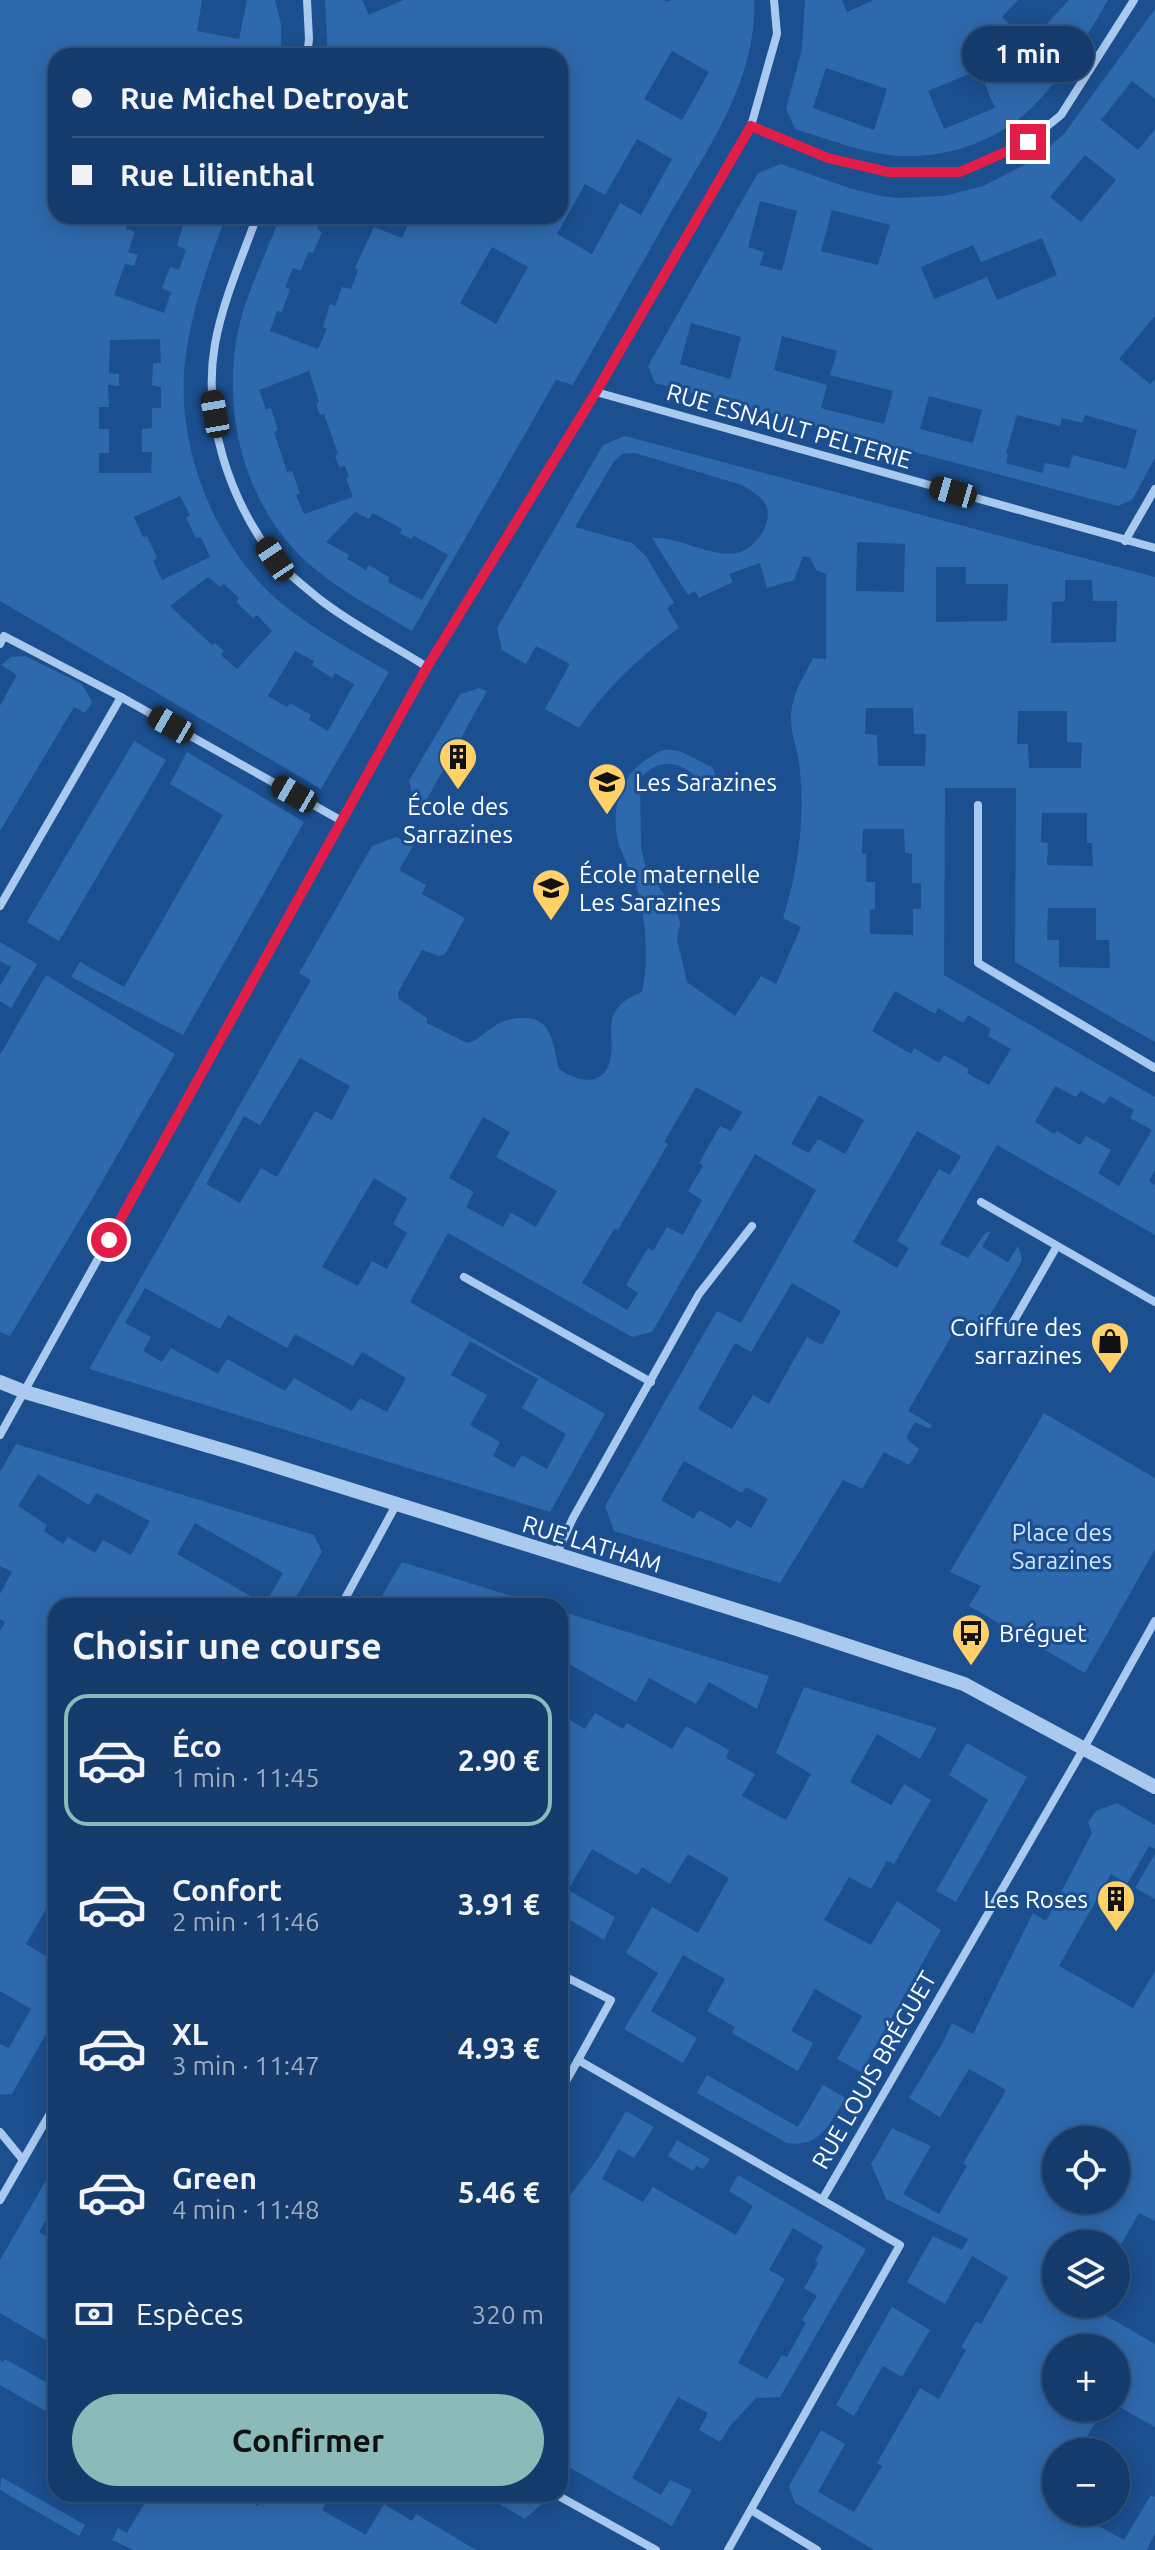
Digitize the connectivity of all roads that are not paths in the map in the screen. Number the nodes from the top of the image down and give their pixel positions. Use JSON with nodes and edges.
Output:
{"nodes":[{"id":1,"x":307,"y":0,"type":"edge"},
{"id":2,"x":774,"y":0,"type":"edge"},
{"id":3,"x":1134,"y":0,"type":"edge"},
{"id":4,"x":308,"y":48,"type":"edge"},
{"id":5,"x":751,"y":126,"type":"junction"},
{"id":6,"x":254,"y":224,"type":"edge"},
{"id":7,"x":596,"y":392,"type":"junction"},
{"id":8,"x":1155,"y":489,"type":"edge"},
{"id":9,"x":1125,"y":541,"type":"junction"},
{"id":10,"x":1155,"y":548,"type":"edge"},
{"id":11,"x":0,"y":644,"type":"edge"},
{"id":12,"x":427,"y":667,"type":"junction"},
{"id":13,"x":121,"y":697,"type":"junction"},
{"id":14,"x":978,"y":805,"type":"dead end"},
{"id":15,"x":342,"y":821,"type":"junction"},
{"id":16,"x":0,"y":906,"type":"edge"},
{"id":17,"x":1155,"y":1068,"type":"edge"},
{"id":18,"x":981,"y":1202,"type":"dead end"},
{"id":19,"x":752,"y":1226,"type":"dead end"},
{"id":20,"x":1057,"y":1246,"type":"junction"},
{"id":21,"x":464,"y":1277,"type":"dead end"},
{"id":22,"x":1155,"y":1302,"type":"edge"},
{"id":23,"x":1008,"y":1331,"type":"dead end"},
{"id":24,"x":0,"y":1382,"type":"edge"},
{"id":25,"x":651,"y":1382,"type":"junction"},
{"id":26,"x":25,"y":1392,"type":"junction"},
{"id":27,"x":0,"y":1435,"type":"edge"},
{"id":28,"x":396,"y":1505,"type":"junction"},
{"id":29,"x":556,"y":1556,"type":"junction"},
{"id":30,"x":345,"y":1598,"type":"edge"},
{"id":31,"x":1155,"y":1621,"type":"edge"},
{"id":32,"x":1084,"y":1748,"type":"junction"},
{"id":33,"x":1155,"y":1787,"type":"edge"},
{"id":34,"x":568,"y":1978,"type":"edge"},
{"id":35,"x":578,"y":2060,"type":"junction"},
{"id":36,"x":568,"y":2078,"type":"edge"},
{"id":37,"x":48,"y":2117,"type":"edge"},
{"id":38,"x":0,"y":2132,"type":"edge"},
{"id":39,"x":23,"y":2160,"type":"junction"},
{"id":40,"x":0,"y":2200,"type":"edge"},
{"id":41,"x":822,"y":2200,"type":"junction"},
{"id":42,"x":568,"y":2501,"type":"edge"},
{"id":43,"x":751,"y":2510,"type":"junction"},
{"id":44,"x":656,"y":2550,"type":"edge"},
{"id":45,"x":728,"y":2550,"type":"edge"},
{"id":46,"x":817,"y":2550,"type":"edge"}],
"edges":[{"from":1,"to":4,"type":"street"},
{"from":2,"to":5,"type":"street"},
{"from":3,"to":5,"type":"street"},
{"from":5,"to":7,"type":"street"},
{"from":6,"to":12,"type":"street"},
{"from":7,"to":9,"type":"street","name":"RUE ESNAULT PELTERIE"},
{"from":7,"to":12,"type":"street"},
{"from":8,"to":9,"type":"street"},
{"from":9,"to":10,"type":"street","name":"RUE ESNAULT PELTERIE"},
{"from":11,"to":13,"type":"street"},
{"from":12,"to":15,"type":"street"},
{"from":13,"to":15,"type":"street"},
{"from":13,"to":16,"type":"street"},
{"from":14,"to":17,"type":"street"},
{"from":15,"to":26,"type":"street"},
{"from":18,"to":20,"type":"street"},
{"from":19,"to":25,"type":"street"},
{"from":20,"to":22,"type":"street"},
{"from":20,"to":23,"type":"street"},
{"from":21,"to":25,"type":"street"},
{"from":24,"to":26,"type":"street","name":"RUE LATHAM"},
{"from":25,"to":29,"type":"street"},
{"from":26,"to":27,"type":"street"},
{"from":26,"to":28,"type":"street","name":"RUE LATHAM"},
{"from":28,"to":29,"type":"street","name":"RUE LATHAM"},
{"from":28,"to":30,"type":"street"},
{"from":29,"to":32,"type":"street","name":"RUE LATHAM"},
{"from":31,"to":32,"type":"street","name":"RUE LOUIS BRÉGUET"},
{"from":32,"to":33,"type":"street","name":"RUE LATHAM"},
{"from":32,"to":41,"type":"street","name":"RUE LOUIS BRÉGUET"},
{"from":34,"to":35,"type":"street"},
{"from":35,"to":36,"type":"street"},
{"from":35,"to":41,"type":"street"},
{"from":37,"to":39,"type":"street"},
{"from":38,"to":39,"type":"street"},
{"from":39,"to":40,"type":"street"},
{"from":41,"to":43,"type":"street","name":"RUE LOUIS BRÉGUET"},
{"from":42,"to":44,"type":"street"},
{"from":43,"to":45,"type":"street","name":"RUE LOUIS BRÉGUET"},
{"from":43,"to":46,"type":"street"}]}
